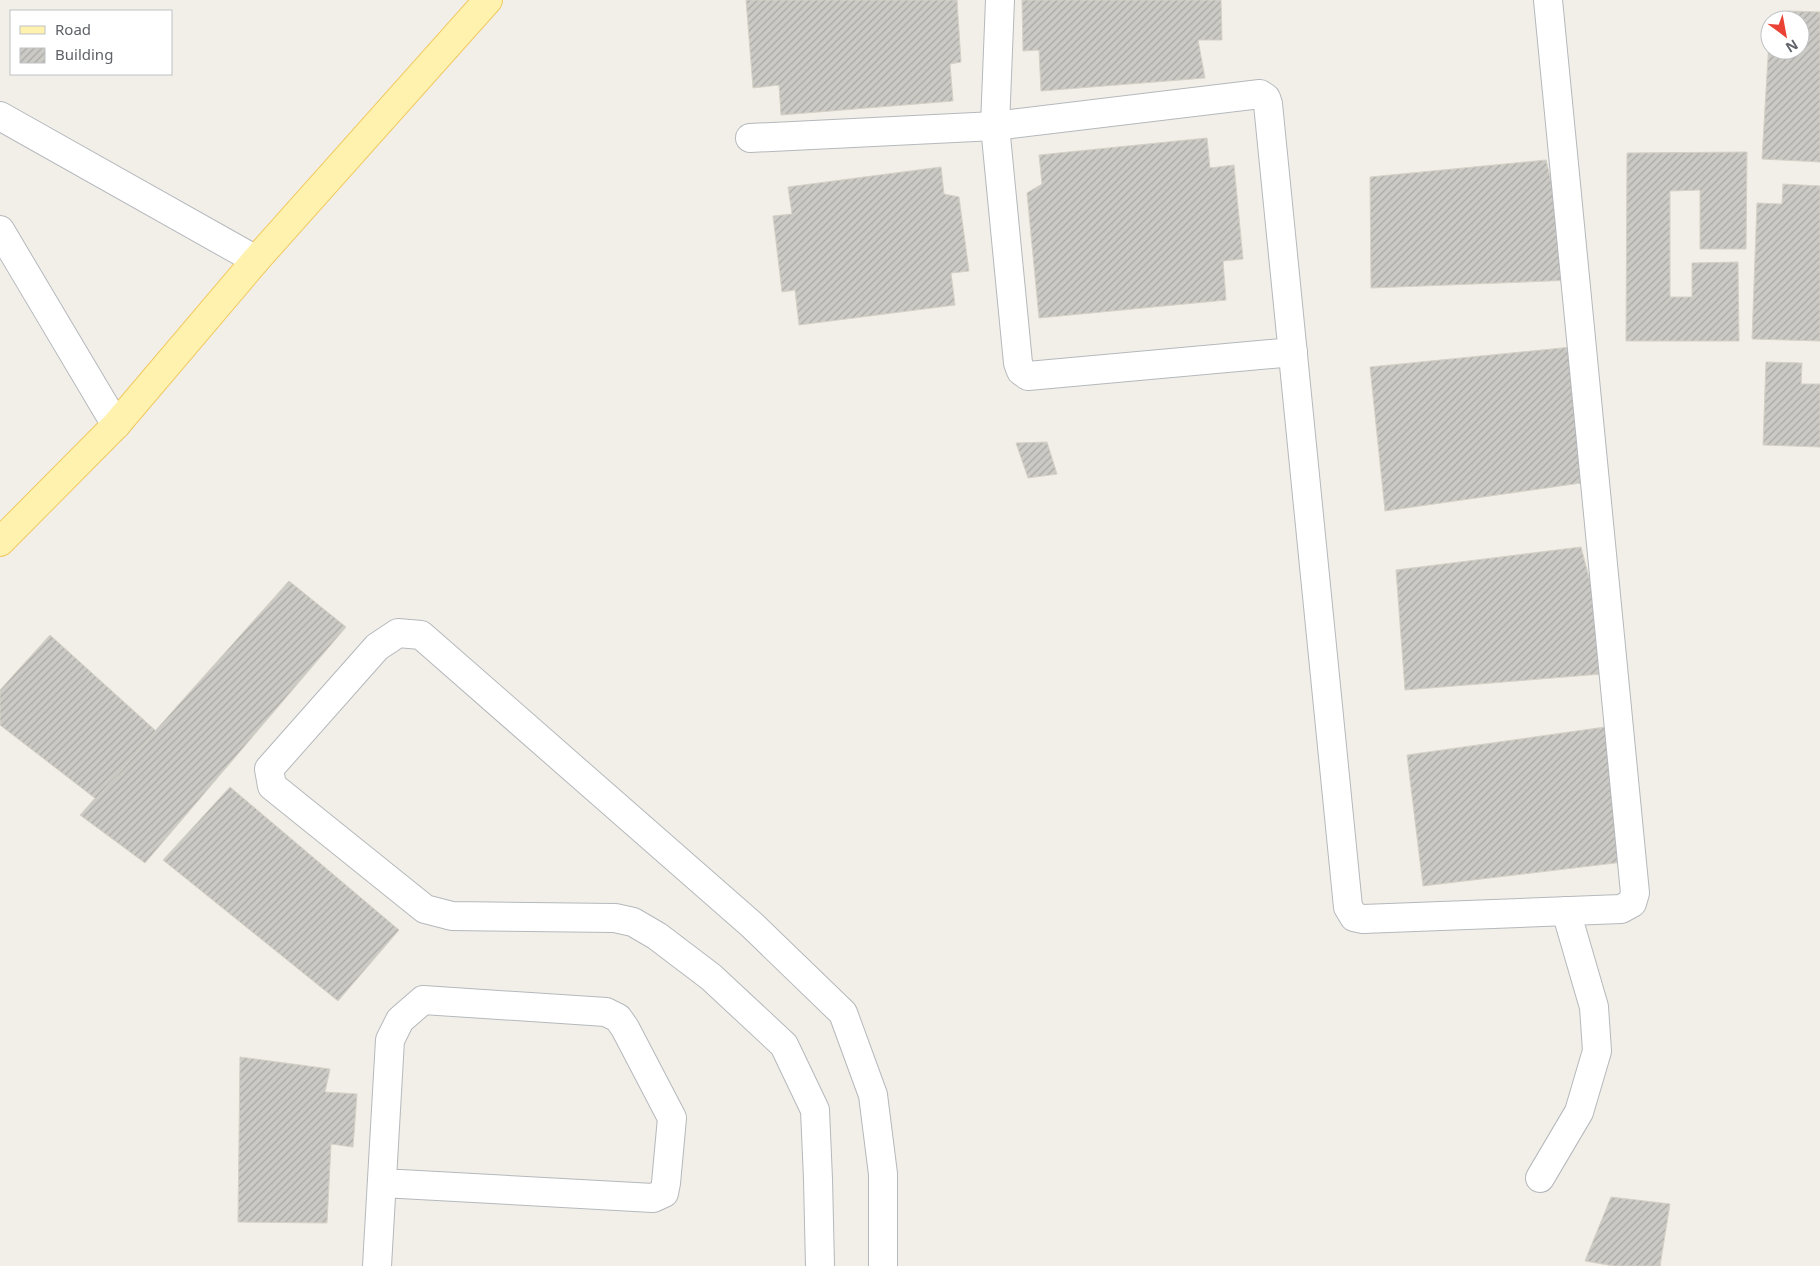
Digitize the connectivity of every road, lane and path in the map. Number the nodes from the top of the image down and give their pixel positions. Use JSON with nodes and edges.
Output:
{"nodes":[{"id":1,"x":488,"y":0,"type":"edge"},
{"id":2,"x":1000,"y":0,"type":"edge"},
{"id":3,"x":1548,"y":0,"type":"edge"},
{"id":4,"x":0,"y":116,"type":"edge"},
{"id":5,"x":995,"y":126,"type":"junction"},
{"id":6,"x":750,"y":138,"type":"dead end"},
{"id":7,"x":0,"y":230,"type":"edge"},
{"id":8,"x":256,"y":260,"type":"junction"},
{"id":9,"x":1293,"y":352,"type":"junction"},
{"id":10,"x":116,"y":425,"type":"junction"},
{"id":11,"x":0,"y":542,"type":"edge"},
{"id":12,"x":1566,"y":911,"type":"junction"},
{"id":13,"x":1540,"y":1178,"type":"dead end"},
{"id":14,"x":382,"y":1183,"type":"junction"},
{"id":15,"x":377,"y":1266,"type":"edge"},
{"id":16,"x":819,"y":1266,"type":"edge"},
{"id":17,"x":883,"y":1266,"type":"edge"}],
"edges":[{"from":1,"to":8,"type":"main road"},
{"from":2,"to":5,"type":"street"},
{"from":3,"to":12,"type":"street"},
{"from":4,"to":8,"type":"street"},
{"from":5,"to":6,"type":"street"},
{"from":5,"to":9,"type":"street"},
{"from":5,"to":9,"type":"street"},
{"from":7,"to":10,"type":"street"},
{"from":8,"to":10,"type":"main road"},
{"from":9,"to":12,"type":"street"},
{"from":10,"to":11,"type":"main road"},
{"from":12,"to":13,"type":"street"},
{"from":14,"to":14,"type":"street"},
{"from":14,"to":15,"type":"street"},
{"from":16,"to":17,"type":"street"}]}
